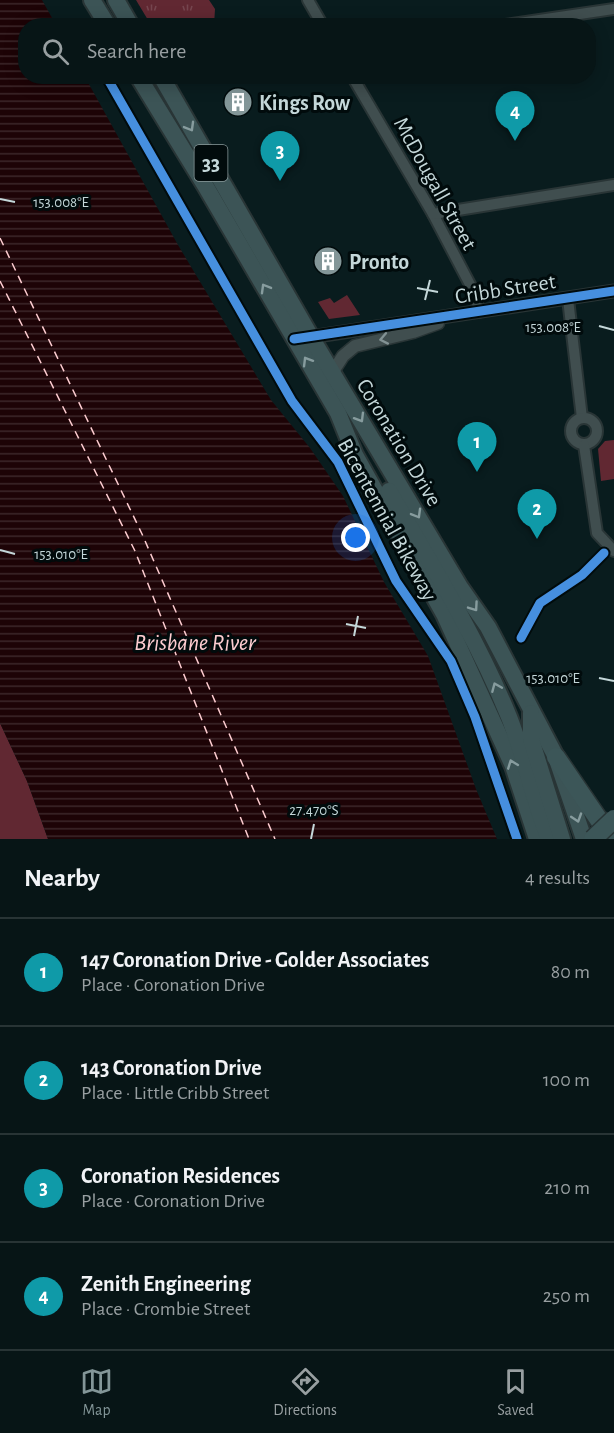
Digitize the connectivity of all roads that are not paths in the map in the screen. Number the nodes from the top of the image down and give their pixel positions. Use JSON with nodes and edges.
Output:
{"nodes":[{"id":1,"x":92,"y":0,"type":"edge"},
{"id":2,"x":116,"y":0,"type":"edge"},
{"id":3,"x":308,"y":0,"type":"edge"},
{"id":4,"x":614,"y":9,"type":"edge"},
{"id":5,"x":103,"y":18,"type":"edge"},
{"id":6,"x":126,"y":18,"type":"edge"},
{"id":7,"x":318,"y":18,"type":"edge"},
{"id":8,"x":553,"y":18,"type":"edge"},
{"id":9,"x":143,"y":84,"type":"edge"},
{"id":10,"x":165,"y":84,"type":"edge"},
{"id":11,"x":357,"y":84,"type":"edge"},
{"id":12,"x":614,"y":185,"type":"edge"},
{"id":13,"x":433,"y":214,"type":"junction"},
{"id":14,"x":614,"y":291,"type":"edge"},
{"id":15,"x":568,"y":299,"type":"junction"},
{"id":16,"x":479,"y":312,"type":"junction"},
{"id":17,"x":459,"y":315,"type":"junction"},
{"id":18,"x":302,"y":338,"type":"junction"},
{"id":19,"x":332,"y":373,"type":"junction"},
{"id":20,"x":338,"y":413,"type":"junction"},
{"id":21,"x":582,"y":418,"type":"junction"},
{"id":22,"x":584,"y":445,"type":"junction"},
{"id":23,"x":614,"y":551,"type":"edge"},
{"id":24,"x":531,"y":707,"type":"junction"},
{"id":25,"x":556,"y":757,"type":"junction"},
{"id":26,"x":614,"y":819,"type":"edge"},
{"id":27,"x":537,"y":839,"type":"edge"},
{"id":28,"x":549,"y":839,"type":"edge"},
{"id":29,"x":562,"y":839,"type":"edge"},
{"id":30,"x":584,"y":839,"type":"edge"},
{"id":31,"x":593,"y":839,"type":"edge"},
{"id":32,"x":612,"y":839,"type":"edge"}],
"edges":[{"from":1,"to":5,"type":"highway"},
{"from":2,"to":6,"type":"highway"},
{"from":3,"to":7,"type":"street"},
{"from":4,"to":8,"type":"street"},
{"from":18,"to":9,"type":"highway","name":"Coronation Drive","number":"33","one_way":true},
{"from":10,"to":18,"type":"highway","name":"Coronation Drive","number":"33","one_way":true},
{"from":11,"to":13,"type":"street","name":"McDougall Street"},
{"from":12,"to":13,"type":"street"},
{"from":13,"to":16,"type":"street","name":"McDougall Street"},
{"from":14,"to":15,"type":"street","name":"Cribb Street"},
{"from":15,"to":16,"type":"street","name":"Cribb Street"},
{"from":15,"to":21,"type":"street"},
{"from":16,"to":17,"type":"street","name":"Cribb Street"},
{"from":17,"to":18,"type":"street","name":"Cribb Street"},
{"from":17,"to":19,"type":"street","one_way":true},
{"from":18,"to":19,"type":"highway","name":"Coronation Drive","number":"33"},
{"from":20,"to":18,"type":"highway","name":"Coronation Drive","number":"33","one_way":true},
{"from":19,"to":24,"type":"highway","name":"Coronation Drive","number":"33","one_way":true},
{"from":27,"to":20,"type":"highway","name":"Coronation Drive","number":"33","one_way":true},
{"from":28,"to":20,"type":"highway","one_way":true},
{"from":21,"to":22,"type":"street"},
{"from":21,"to":22,"type":"street"},
{"from":22,"to":23,"type":"street"},
{"from":24,"to":25,"type":"highway","name":"Coronation Drive","number":"33"},
{"from":24,"to":29,"type":"highway"},
{"from":25,"to":30,"type":"highway","name":"Coronation Drive","number":"33","one_way":true},
{"from":25,"to":32,"type":"highway"},
{"from":26,"to":31,"type":"highway","bridge":true}]}
